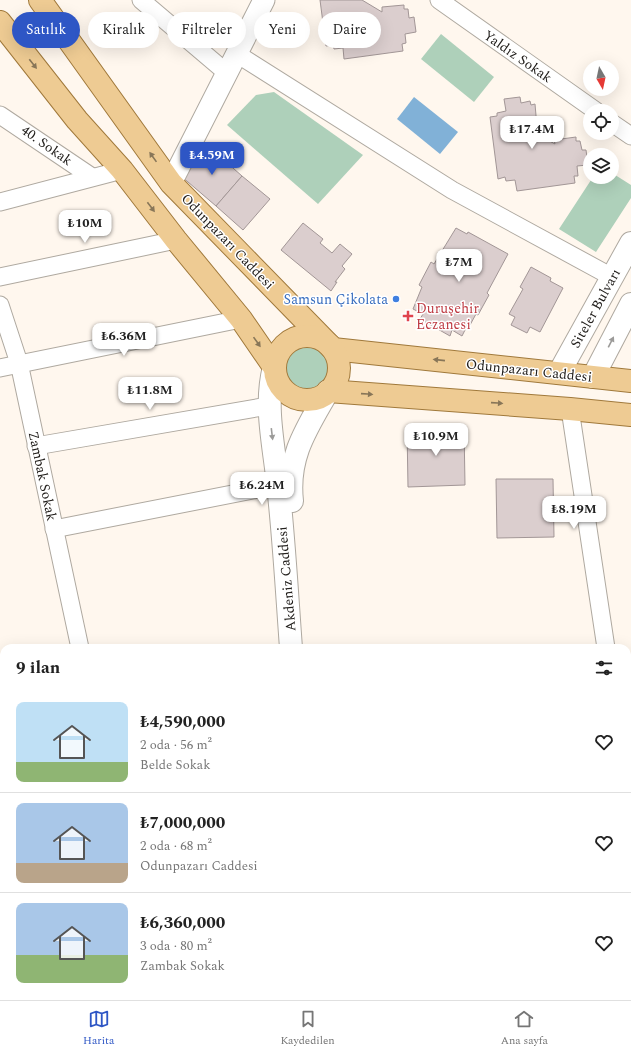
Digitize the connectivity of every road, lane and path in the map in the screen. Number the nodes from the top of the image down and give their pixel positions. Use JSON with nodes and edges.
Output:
{"nodes":[{"id":1,"x":40,"y":0,"type":"edge"},
{"id":2,"x":141,"y":0,"type":"edge"},
{"id":3,"x":264,"y":0,"type":"edge"},
{"id":4,"x":439,"y":0,"type":"edge"},
{"id":5,"x":0,"y":22,"type":"edge"},
{"id":6,"x":236,"y":54,"type":"junction"},
{"id":7,"x":227,"y":73,"type":"junction"},
{"id":8,"x":586,"y":104,"type":"edge"},
{"id":9,"x":0,"y":114,"type":"edge"},
{"id":10,"x":619,"y":128,"type":"edge"},
{"id":11,"x":631,"y":136,"type":"edge"},
{"id":12,"x":122,"y":170,"type":"junction"},
{"id":13,"x":92,"y":177,"type":"junction"},
{"id":14,"x":171,"y":183,"type":"junction"},
{"id":15,"x":0,"y":202,"type":"edge"},
{"id":16,"x":176,"y":240,"type":"junction"},
{"id":17,"x":631,"y":243,"type":"edge"},
{"id":18,"x":612,"y":276,"type":"junction"},
{"id":19,"x":0,"y":277,"type":"edge"},
{"id":20,"x":631,"y":304,"type":"edge"},
{"id":21,"x":0,"y":305,"type":"edge"},
{"id":22,"x":241,"y":319,"type":"junction"},
{"id":23,"x":333,"y":349,"type":"junction"},
{"id":24,"x":19,"y":363,"type":"junction"},
{"id":25,"x":274,"y":367,"type":"junction"},
{"id":26,"x":0,"y":368,"type":"edge"},
{"id":27,"x":559,"y":373,"type":"junction"},
{"id":28,"x":593,"y":377,"type":"junction"},
{"id":29,"x":631,"y":381,"type":"edge"},
{"id":30,"x":328,"y":391,"type":"junction"},
{"id":31,"x":268,"y":406,"type":"junction"},
{"id":32,"x":570,"y":409,"type":"junction"},
{"id":33,"x":631,"y":415,"type":"edge"},
{"id":34,"x":36,"y":446,"type":"junction"},
{"id":35,"x":278,"y":485,"type":"junction"},
{"id":36,"x":54,"y":529,"type":"junction"},
{"id":37,"x":79,"y":644,"type":"edge"},
{"id":38,"x":291,"y":644,"type":"edge"},
{"id":39,"x":306,"y":644,"type":"edge"},
{"id":40,"x":605,"y":644,"type":"edge"}],
"edges":[{"from":14,"to":1,"type":"main road","name":"Odunpazarı Caddesi","one_way":true},
{"from":2,"to":7,"type":"street"},
{"from":3,"to":6,"type":"street"},
{"from":4,"to":8,"type":"street","name":"Yaldız Sokak"},
{"from":5,"to":12,"type":"main road","one_way":true},
{"from":6,"to":7,"type":"street"},
{"from":6,"to":18,"type":"street"},
{"from":7,"to":14,"type":"street"},
{"from":9,"to":13,"type":"street","name":"40. Sokak"},
{"from":10,"to":11,"type":"street"},
{"from":12,"to":13,"type":"street"},
{"from":12,"to":16,"type":"main road","one_way":true},
{"from":13,"to":15,"type":"street"},
{"from":14,"to":23,"type":"main road","name":"Odunpazarı Caddesi"},
{"from":16,"to":19,"type":"street"},
{"from":16,"to":22,"type":"main road"},
{"from":17,"to":18,"type":"main road","name":"Siteler Bulvarı"},
{"from":18,"to":27,"type":"main road","name":"Siteler Bulvarı"},
{"from":28,"to":20,"type":"main road","one_way":true},
{"from":21,"to":24,"type":"street","name":"Zambak Sokak"},
{"from":22,"to":24,"type":"street"},
{"from":22,"to":25,"type":"main road","one_way":true},
{"from":23,"to":25,"type":"main road"},
{"from":27,"to":23,"type":"main road","name":"Odunpazarı Caddesi","one_way":true},
{"from":23,"to":30,"type":"main road"},
{"from":24,"to":26,"type":"street"},
{"from":24,"to":34,"type":"street","name":"Zambak Sokak"},
{"from":25,"to":30,"type":"main road"},
{"from":25,"to":31,"type":"main road","name":"Akdeniz Caddesi"},
{"from":27,"to":28,"type":"main road","name":"Odunpazarı Caddesi"},
{"from":28,"to":29,"type":"main road","name":"Odunpazarı Caddesi"},
{"from":30,"to":32,"type":"main road","one_way":true},
{"from":30,"to":39,"type":"main road","name":"Akdeniz Caddesi"},
{"from":31,"to":34,"type":"street"},
{"from":31,"to":35,"type":"main road","name":"Akdeniz Caddesi","one_way":true},
{"from":32,"to":33,"type":"main road"},
{"from":32,"to":40,"type":"street"},
{"from":34,"to":36,"type":"street","name":"Zambak Sokak"},
{"from":35,"to":36,"type":"street"},
{"from":35,"to":38,"type":"main road","name":"Akdeniz Caddesi"},
{"from":36,"to":37,"type":"street","name":"Zambak Sokak"}]}
